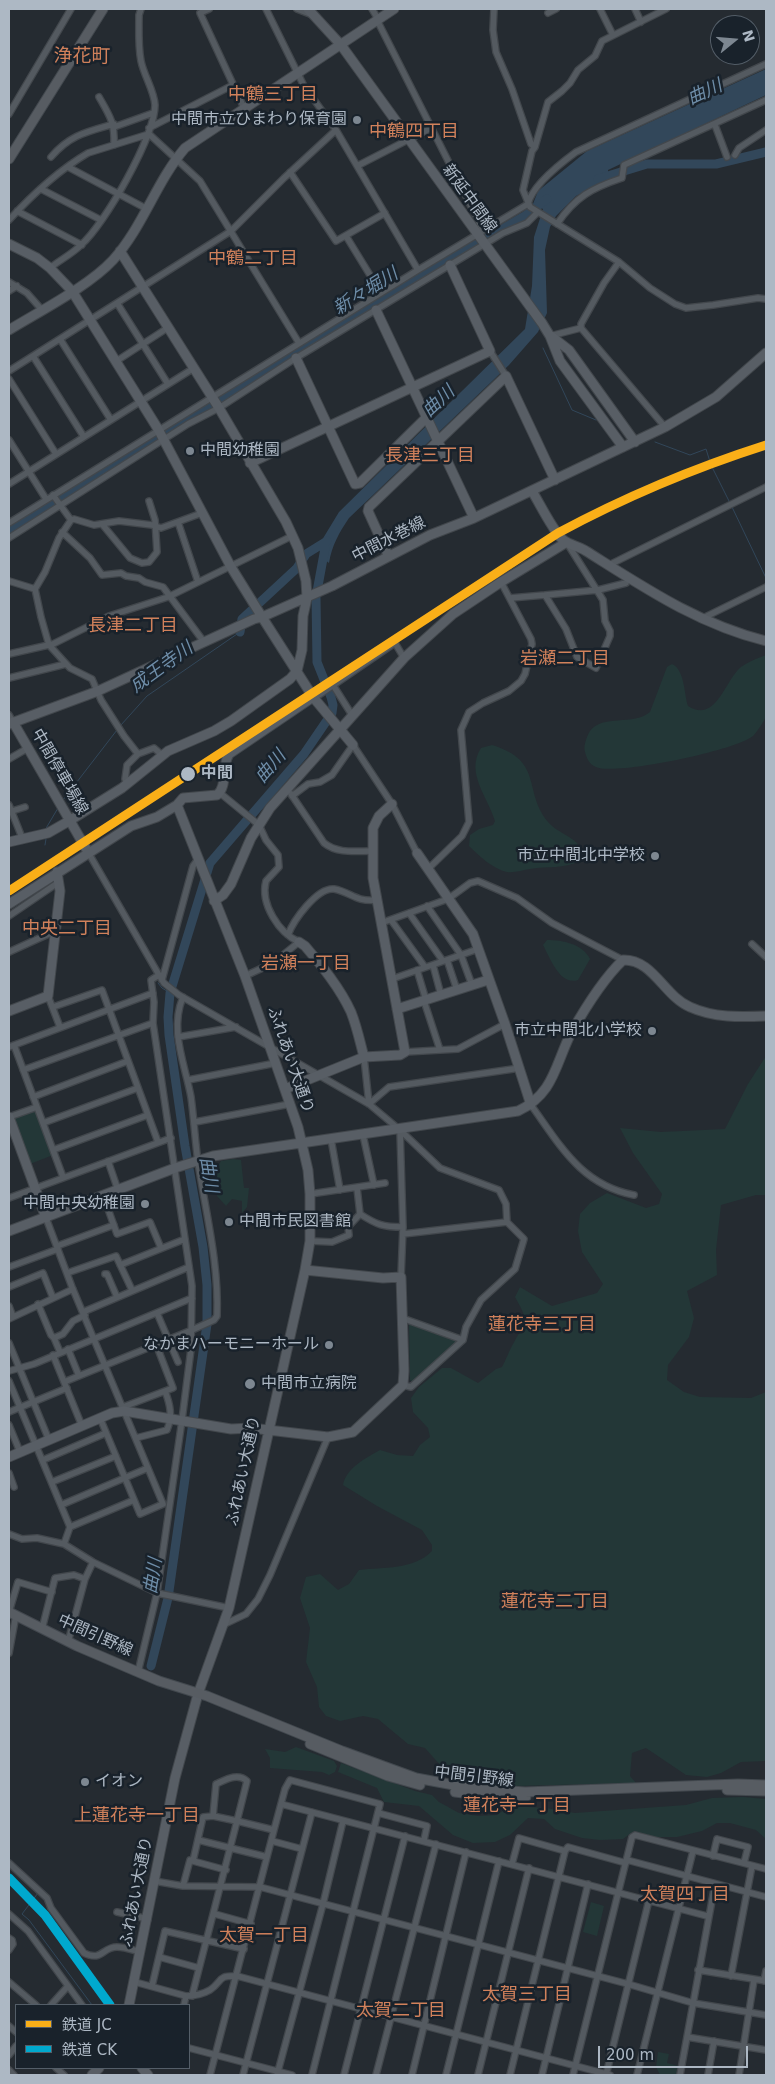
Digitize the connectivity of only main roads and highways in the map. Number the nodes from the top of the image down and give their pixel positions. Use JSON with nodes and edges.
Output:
{"nodes":[{"id":1,"x":103,"y":9,"type":"edge"},
{"id":2,"x":9,"y":159,"type":"edge"},
{"id":3,"x":11,"y":1613,"type":"edge"},
{"id":4,"x":198,"y":1694,"type":"junction"},
{"id":5,"x":766,"y":1785,"type":"edge"},
{"id":6,"x":766,"y":1791,"type":"edge"}],
"edges":[{"from":1,"to":2,"type":"main road"},
{"from":3,"to":4,"type":"main road","name":"中間引野線"},
{"from":4,"to":5,"type":"main road","name":"中間引野線"},
{"from":4,"to":6,"type":"main road","name":"中間引野線"}]}
